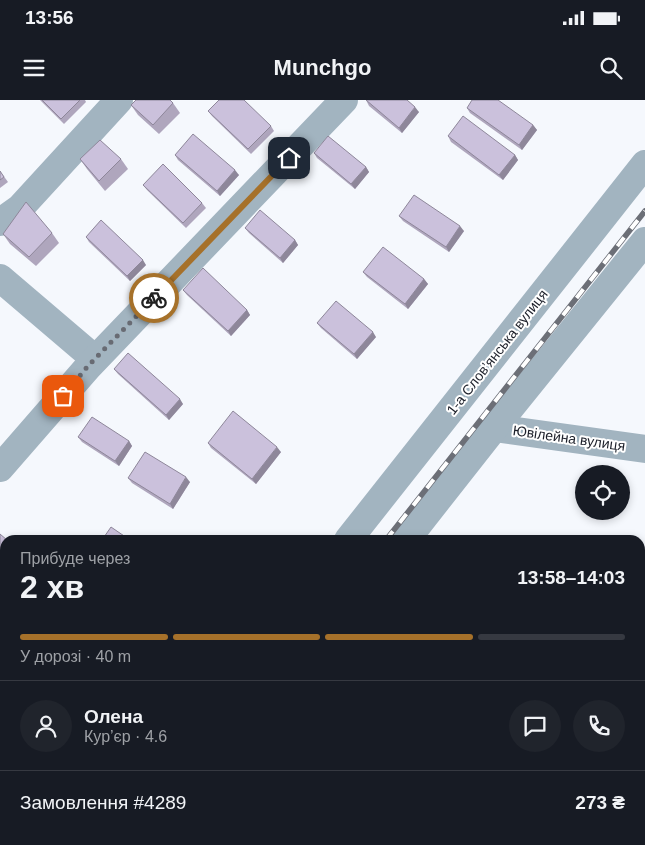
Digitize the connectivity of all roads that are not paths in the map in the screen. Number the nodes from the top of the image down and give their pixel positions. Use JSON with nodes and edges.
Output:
{"nodes":[{"id":1,"x":119,"y":100,"type":"edge"},
{"id":2,"x":344,"y":100,"type":"edge"},
{"id":3,"x":645,"y":164,"type":"edge"},
{"id":4,"x":0,"y":222,"type":"edge"},
{"id":5,"x":645,"y":241,"type":"edge"},
{"id":6,"x":0,"y":278,"type":"edge"},
{"id":7,"x":95,"y":359,"type":"junction"},
{"id":8,"x":494,"y":428,"type":"junction"},
{"id":9,"x":645,"y":448,"type":"edge"},
{"id":10,"x":0,"y":468,"type":"edge"},
{"id":11,"x":352,"y":535,"type":"edge"},
{"id":12,"x":410,"y":535,"type":"edge"}],
"edges":[{"from":1,"to":4,"type":"street"},
{"from":2,"to":7,"type":"street"},
{"from":3,"to":11,"type":"street","name":"1-а Слов’янська вулиця"},
{"from":5,"to":8,"type":"street"},
{"from":6,"to":7,"type":"street"},
{"from":7,"to":10,"type":"street"},
{"from":8,"to":9,"type":"street","name":"Ювілейна вулиця"},
{"from":8,"to":12,"type":"street"}]}
